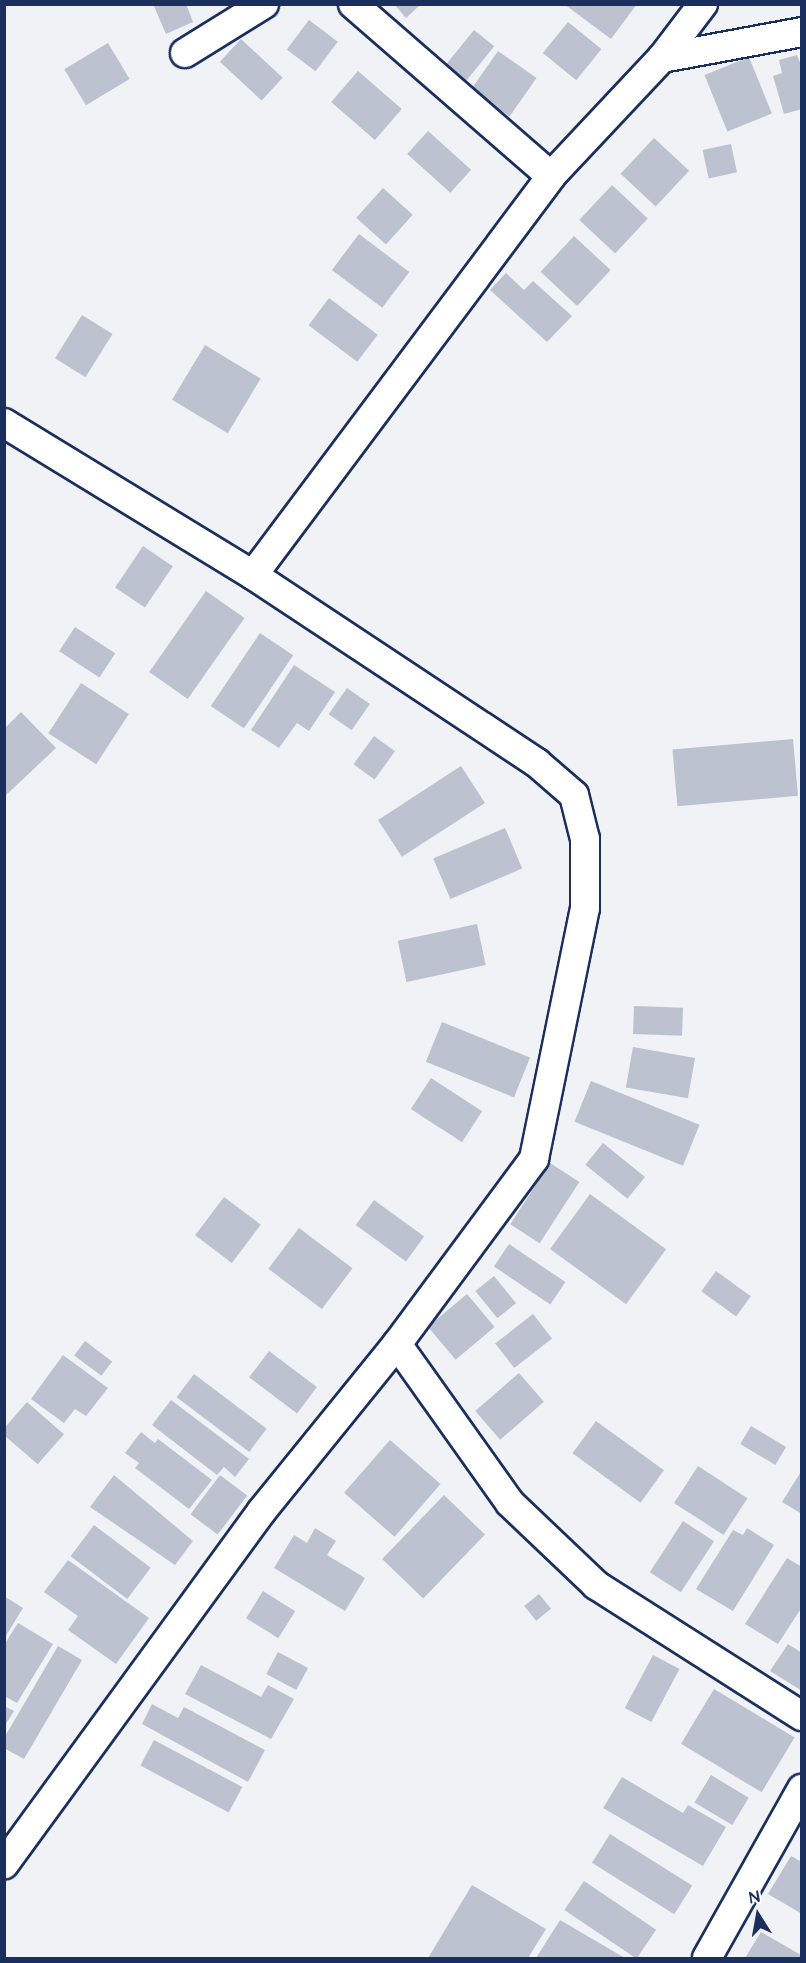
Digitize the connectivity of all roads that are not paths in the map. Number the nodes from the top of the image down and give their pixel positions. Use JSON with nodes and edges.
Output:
{"nodes":[{"id":1,"x":264,"y":4,"type":"edge"},
{"id":2,"x":353,"y":4,"type":"edge"},
{"id":3,"x":703,"y":4,"type":"edge"},
{"id":4,"x":801,"y":32,"type":"edge"},
{"id":5,"x":185,"y":53,"type":"dead end"},
{"id":6,"x":662,"y":58,"type":"junction"},
{"id":7,"x":551,"y":176,"type":"junction"},
{"id":8,"x":4,"y":423,"type":"edge"},
{"id":9,"x":254,"y":575,"type":"junction"},
{"id":10,"x":397,"y":1344,"type":"junction"},
{"id":11,"x":801,"y":1716,"type":"edge"},
{"id":12,"x":801,"y":1789,"type":"edge"},
{"id":13,"x":4,"y":1864,"type":"edge"},
{"id":14,"x":707,"y":1959,"type":"edge"}],
"edges":[{"from":1,"to":5,"type":"street"},
{"from":2,"to":7,"type":"street"},
{"from":3,"to":6,"type":"street"},
{"from":4,"to":6,"type":"street"},
{"from":6,"to":7,"type":"street"},
{"from":7,"to":9,"type":"street"},
{"from":8,"to":9,"type":"street"},
{"from":9,"to":10,"type":"street"},
{"from":10,"to":11,"type":"street"},
{"from":10,"to":13,"type":"street"},
{"from":12,"to":14,"type":"street"}]}
